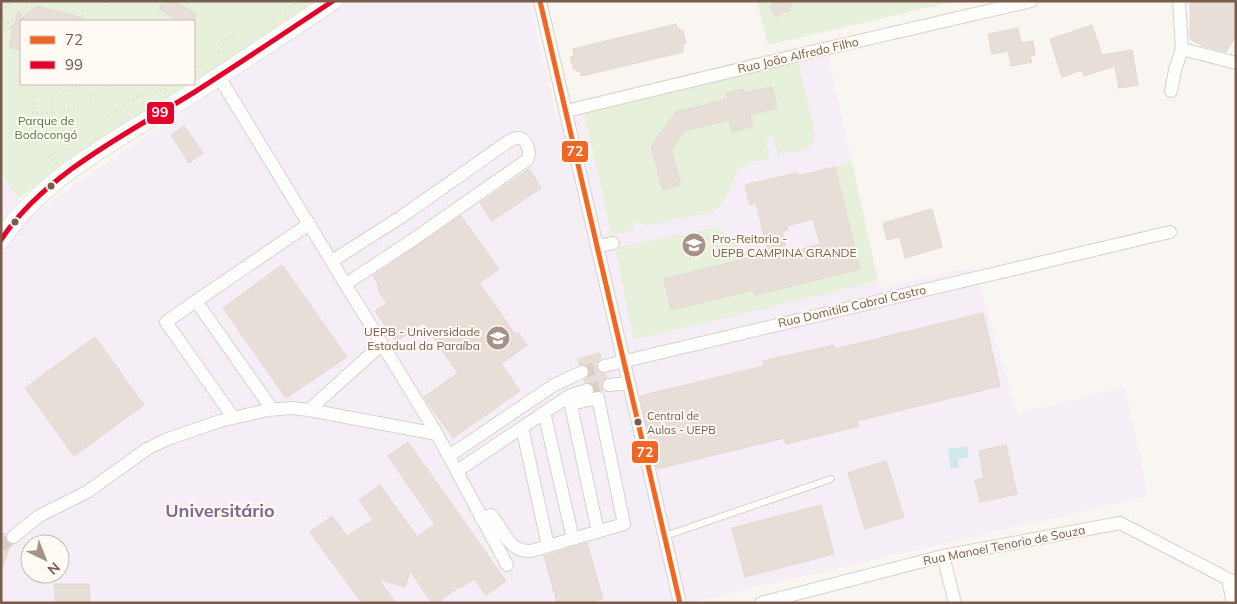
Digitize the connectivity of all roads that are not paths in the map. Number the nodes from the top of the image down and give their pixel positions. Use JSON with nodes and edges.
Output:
{"nodes":[{"id":1,"x":333,"y":1,"type":"edge"},
{"id":2,"x":540,"y":1,"type":"edge"},
{"id":3,"x":1031,"y":1,"type":"edge"},
{"id":4,"x":1178,"y":1,"type":"edge"},
{"id":5,"x":1182,"y":49,"type":"junction"},
{"id":6,"x":1236,"y":64,"type":"edge"},
{"id":7,"x":218,"y":77,"type":"junction"},
{"id":8,"x":1171,"y":91,"type":"dead end"},
{"id":9,"x":566,"y":112,"type":"junction"},
{"id":10,"x":309,"y":224,"type":"junction"},
{"id":11,"x":1170,"y":232,"type":"dead end"},
{"id":12,"x":1,"y":240,"type":"edge"},
{"id":13,"x":613,"y":243,"type":"dead end"},
{"id":14,"x":597,"y":246,"type":"junction"},
{"id":15,"x":332,"y":261,"type":"junction"},
{"id":16,"x":346,"y":284,"type":"junction"},
{"id":17,"x":196,"y":301,"type":"junction"},
{"id":18,"x":382,"y":344,"type":"junction"},
{"id":19,"x":624,"y":360,"type":"junction"},
{"id":20,"x":604,"y":366,"type":"tunnel mouth"},
{"id":21,"x":629,"y":383,"type":"junction"},
{"id":22,"x":609,"y":385,"type":"tunnel mouth"},
{"id":23,"x":570,"y":400,"type":"junction"},
{"id":24,"x":272,"y":409,"type":"junction"},
{"id":25,"x":309,"y":410,"type":"junction"},
{"id":26,"x":544,"y":412,"type":"junction"},
{"id":27,"x":234,"y":417,"type":"junction"},
{"id":28,"x":522,"y":427,"type":"junction"},
{"id":29,"x":437,"y":434,"type":"junction"},
{"id":30,"x":448,"y":456,"type":"junction"},
{"id":31,"x":456,"y":470,"type":"junction"},
{"id":32,"x":831,"y":478,"type":"dead end"},
{"id":33,"x":481,"y":518,"type":"junction"},
{"id":34,"x":598,"y":532,"type":"junction"},
{"id":35,"x":665,"y":536,"type":"junction"},
{"id":36,"x":13,"y":537,"type":"tunnel mouth"},
{"id":37,"x":573,"y":539,"type":"junction"},
{"id":38,"x":548,"y":546,"type":"junction"},
{"id":39,"x":943,"y":556,"type":"junction"},
{"id":40,"x":506,"y":565,"type":"dead end"},
{"id":41,"x":1232,"y":581,"type":"edge"},
{"id":42,"x":680,"y":603,"type":"edge"},
{"id":43,"x":761,"y":603,"type":"edge"},
{"id":44,"x":955,"y":603,"type":"edge"},
{"id":45,"x":1233,"y":603,"type":"edge"}],
"edges":[{"from":1,"to":7,"type":"street"},
{"from":2,"to":9,"type":"street"},
{"from":3,"to":9,"type":"street","name":"Rua João Alfredo Filho"},
{"from":4,"to":5,"type":"street"},
{"from":5,"to":6,"type":"street"},
{"from":5,"to":8,"type":"street"},
{"from":7,"to":10,"type":"street"},
{"from":7,"to":12,"type":"street"},
{"from":9,"to":14,"type":"street"},
{"from":10,"to":15,"type":"street"},
{"from":10,"to":17,"type":"street"},
{"from":11,"to":19,"type":"street","name":"Rua Domitila Cabral Castro"},
{"from":13,"to":14,"type":"street"},
{"from":14,"to":19,"type":"street"},
{"from":15,"to":16,"type":"street"},
{"from":15,"to":16,"type":"street"},
{"from":16,"to":18,"type":"street"},
{"from":17,"to":24,"type":"street"},
{"from":17,"to":27,"type":"street"},
{"from":18,"to":25,"type":"street"},
{"from":18,"to":29,"type":"street"},
{"from":19,"to":20,"type":"street","name":"Rua Domitila Cabral Castro"},
{"from":19,"to":21,"type":"street"},
{"from":21,"to":22,"type":"street"},
{"from":21,"to":35,"type":"street"},
{"from":23,"to":26,"type":"street"},
{"from":23,"to":30,"type":"street"},
{"from":23,"to":34,"type":"street"},
{"from":23,"to":34,"type":"street"},
{"from":24,"to":25,"type":"street"},
{"from":24,"to":27,"type":"street"},
{"from":25,"to":29,"type":"street"},
{"from":26,"to":28,"type":"street"},
{"from":26,"to":37,"type":"street"},
{"from":27,"to":36,"type":"street"},
{"from":28,"to":31,"type":"street"},
{"from":28,"to":38,"type":"street"},
{"from":29,"to":30,"type":"street"},
{"from":30,"to":31,"type":"street"},
{"from":31,"to":33,"type":"street"},
{"from":32,"to":35,"type":"lane"},
{"from":33,"to":38,"type":"street"},
{"from":33,"to":40,"type":"street"},
{"from":34,"to":37,"type":"street"},
{"from":35,"to":42,"type":"street"},
{"from":37,"to":38,"type":"street"},
{"from":39,"to":41,"type":"street","name":"Rua Manoel Tenorio de Souza"},
{"from":39,"to":43,"type":"street","name":"Rua Manoel Tenorio de Souza"},
{"from":39,"to":44,"type":"street"},
{"from":41,"to":45,"type":"street"}]}
